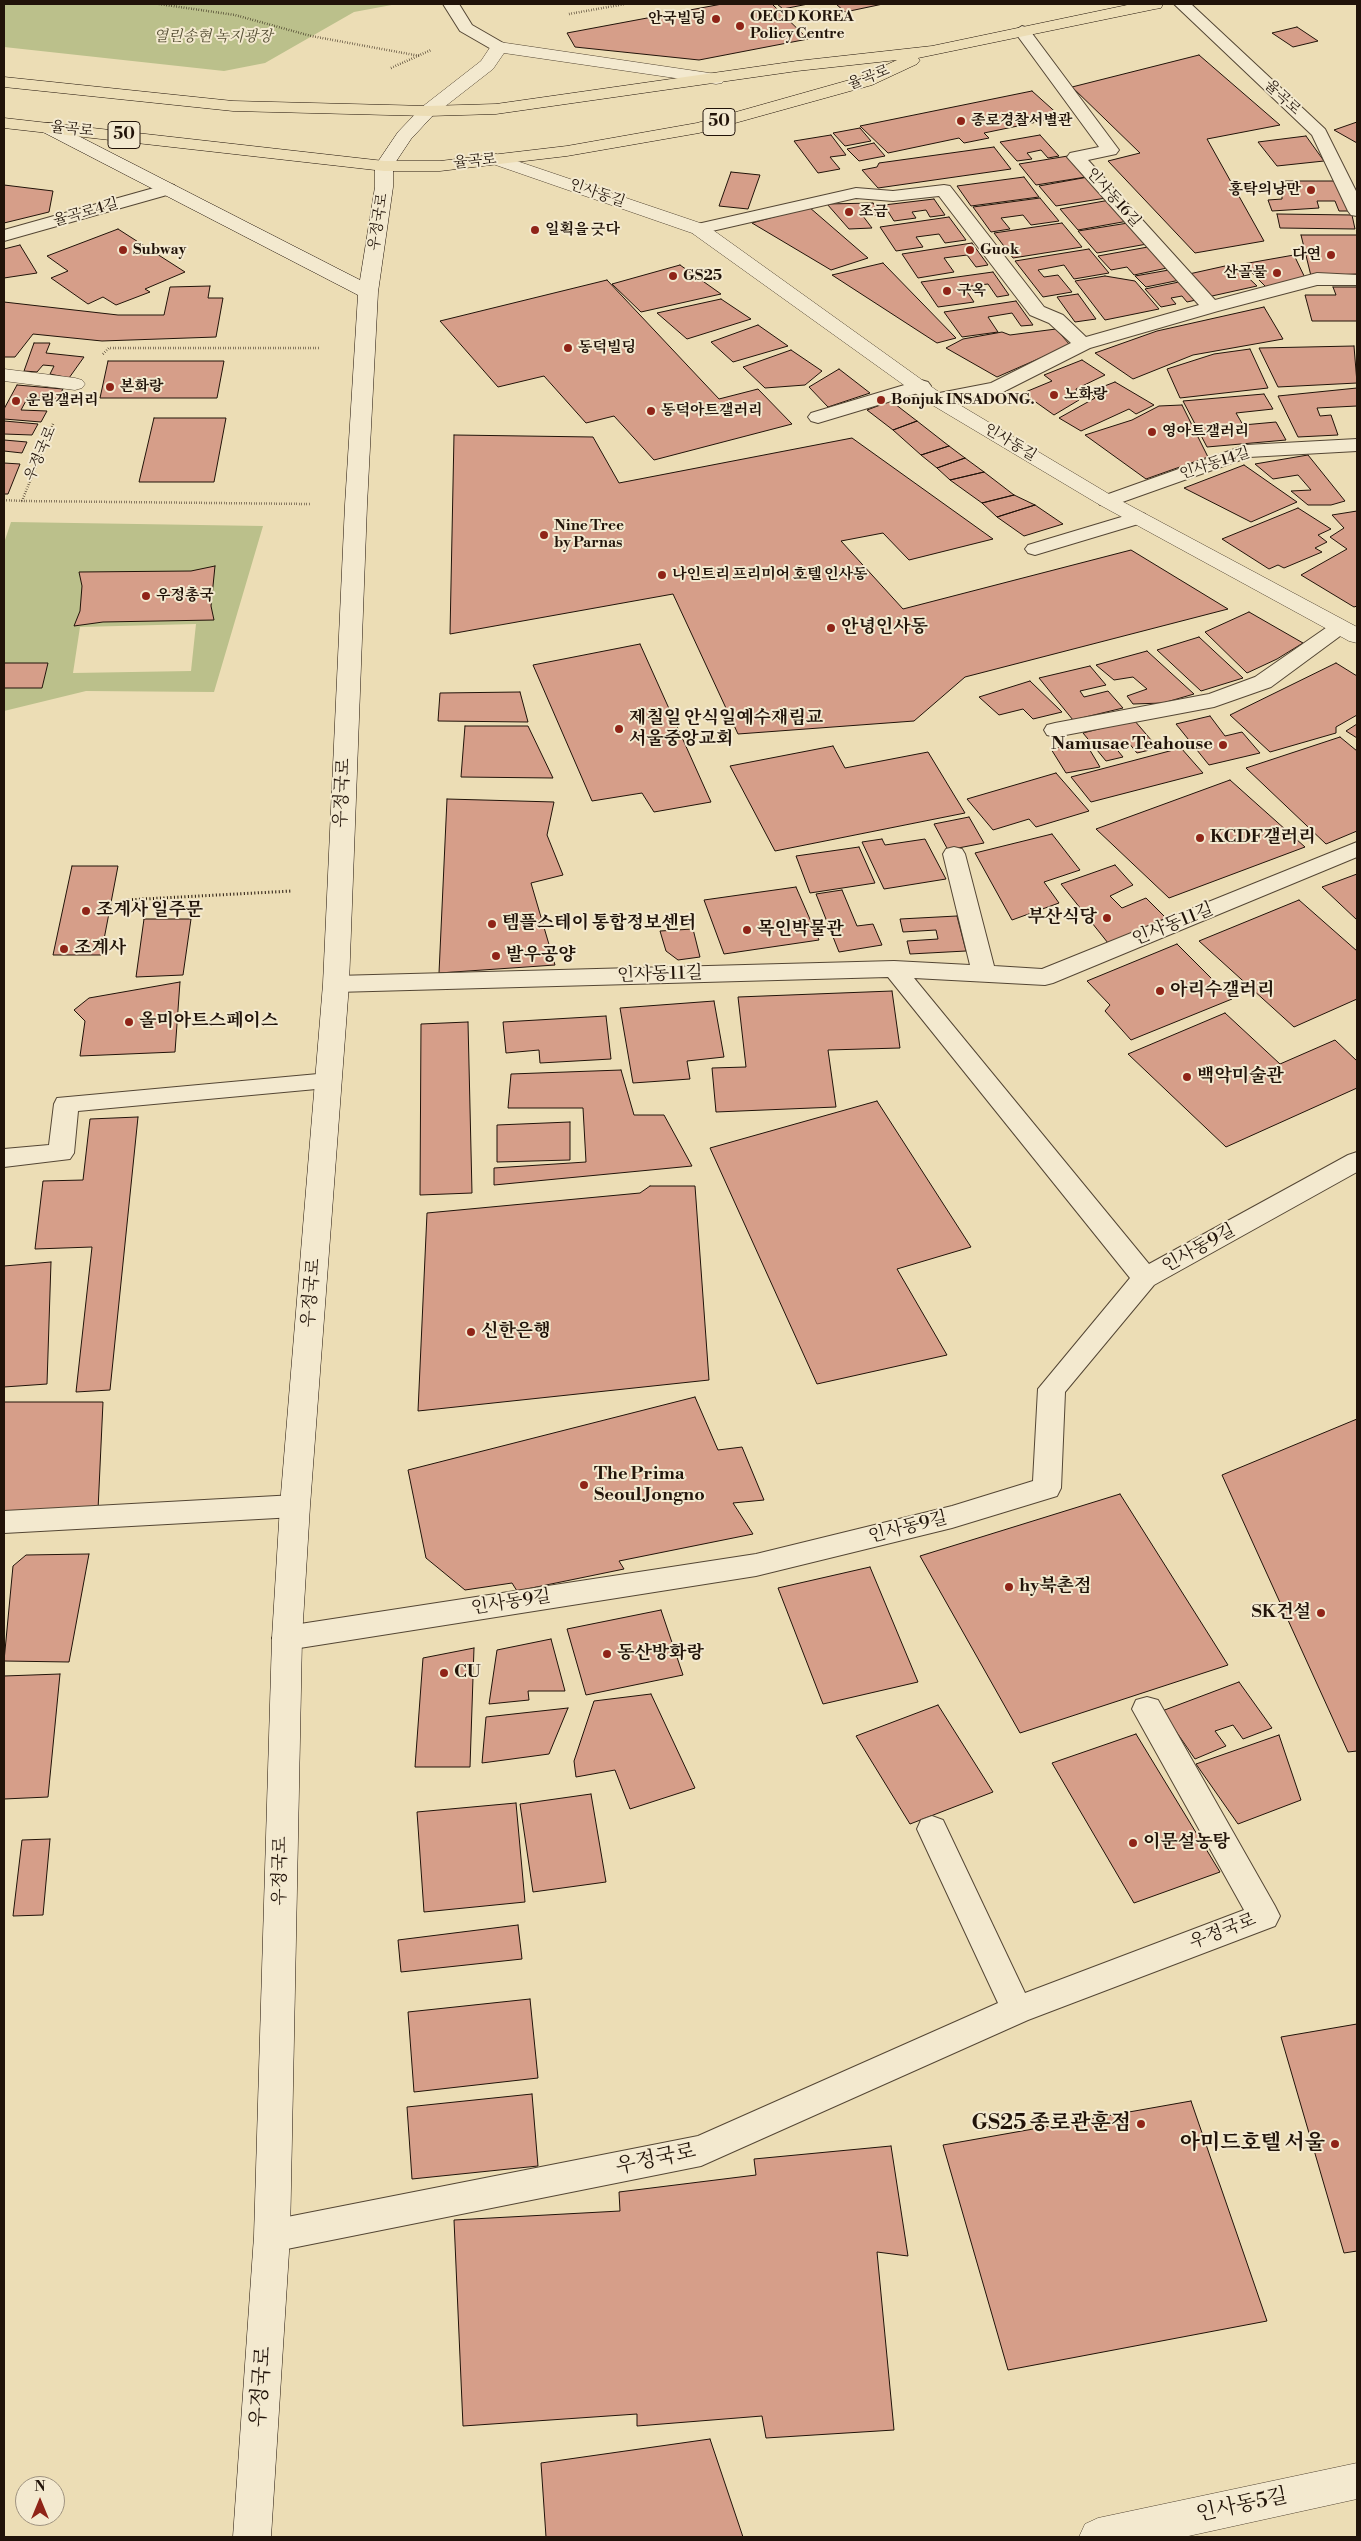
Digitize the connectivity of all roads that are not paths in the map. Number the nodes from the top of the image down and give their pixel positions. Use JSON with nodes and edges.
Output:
{"nodes":[{"id":1,"x":451,"y":4,"type":"edge"},
{"id":2,"x":1154,"y":4,"type":"edge"},
{"id":3,"x":1182,"y":4,"type":"edge"},
{"id":4,"x":1022,"y":31,"type":"junction"},
{"id":5,"x":499,"y":47,"type":"junction"},
{"id":6,"x":932,"y":51,"type":"junction"},
{"id":7,"x":716,"y":79,"type":"junction"},
{"id":8,"x":4,"y":82,"type":"edge"},
{"id":9,"x":428,"y":111,"type":"junction"},
{"id":10,"x":4,"y":123,"type":"edge"},
{"id":11,"x":47,"y":127,"type":"junction"},
{"id":12,"x":496,"y":160,"type":"junction"},
{"id":13,"x":384,"y":166,"type":"junction"},
{"id":14,"x":168,"y":190,"type":"junction"},
{"id":15,"x":1357,"y":211,"type":"edge"},
{"id":16,"x":698,"y":229,"type":"junction"},
{"id":17,"x":4,"y":236,"type":"edge"},
{"id":18,"x":1357,"y":280,"type":"edge"},
{"id":19,"x":368,"y":292,"type":"junction"},
{"id":20,"x":1211,"y":307,"type":"junction"},
{"id":21,"x":1083,"y":344,"type":"junction"},
{"id":22,"x":4,"y":376,"type":"edge"},
{"id":23,"x":75,"y":384,"type":"road end"},
{"id":24,"x":928,"y":392,"type":"junction"},
{"id":25,"x":818,"y":417,"type":"dead end"},
{"id":26,"x":1357,"y":445,"type":"edge"},
{"id":27,"x":1106,"y":501,"type":"junction"},
{"id":28,"x":1138,"y":518,"type":"junction"},
{"id":29,"x":1035,"y":549,"type":"dead end"},
{"id":30,"x":1349,"y":632,"type":"edge"},
{"id":31,"x":1056,"y":730,"type":"dead end"},
{"id":32,"x":1357,"y":849,"type":"edge"},
{"id":33,"x":954,"y":854,"type":"dead end"},
{"id":34,"x":894,"y":969,"type":"junction"},
{"id":35,"x":984,"y":974,"type":"junction"},
{"id":36,"x":336,"y":984,"type":"junction"},
{"id":37,"x":329,"y":1081,"type":"junction"},
{"id":38,"x":4,"y":1158,"type":"edge"},
{"id":39,"x":1357,"y":1161,"type":"edge"},
{"id":40,"x":1145,"y":1278,"type":"junction"},
{"id":41,"x":295,"y":1506,"type":"junction"},
{"id":42,"x":4,"y":1522,"type":"edge"},
{"id":43,"x":287,"y":1638,"type":"junction"},
{"id":44,"x":1147,"y":1709,"type":"dead end"},
{"id":45,"x":932,"y":1829,"type":"dead end"},
{"id":46,"x":1017,"y":2010,"type":"junction"},
{"id":47,"x":272,"y":2236,"type":"junction"},
{"id":48,"x":1357,"y":2481,"type":"edge"},
{"id":49,"x":252,"y":2537,"type":"edge"},
{"id":50,"x":1098,"y":2537,"type":"edge"}],
"edges":[{"from":1,"to":5,"type":"lane"},
{"from":2,"to":4,"type":"main road","name":"율곡로","number":"50"},
{"from":3,"to":15,"type":"lane","name":"율곡로"},
{"from":4,"to":6,"type":"main road","name":"율곡로","number":"50"},
{"from":4,"to":20,"type":"lane","name":"인사동16길"},
{"from":5,"to":7,"type":"main road","name":"율곡로"},
{"from":5,"to":9,"type":"main road"},
{"from":6,"to":7,"type":"main road","name":"율곡로"},
{"from":6,"to":12,"type":"main road","name":"율곡로","number":"50"},
{"from":7,"to":9,"type":"main road","name":"율곡로"},
{"from":8,"to":9,"type":"main road","name":"율곡로"},
{"from":9,"to":13,"type":"main road"},
{"from":10,"to":11,"type":"main road","name":"율곡로","number":"50"},
{"from":11,"to":13,"type":"main road","name":"율곡로","number":"50"},
{"from":11,"to":14,"type":"main road"},
{"from":12,"to":13,"type":"main road","name":"율곡로"},
{"from":12,"to":16,"type":"main road","name":"인사동길"},
{"from":13,"to":19,"type":"main road","name":"우정국로"},
{"from":14,"to":17,"type":"lane","name":"율곡로4길"},
{"from":14,"to":19,"type":"main road"},
{"from":16,"to":21,"type":"lane"},
{"from":16,"to":24,"type":"main road","name":"인사동길"},
{"from":18,"to":20,"type":"lane"},
{"from":19,"to":36,"type":"main road","name":"우정국로"},
{"from":20,"to":21,"type":"lane"},
{"from":21,"to":24,"type":"lane"},
{"from":22,"to":23,"type":"main road"},
{"from":24,"to":25,"type":"lane"},
{"from":24,"to":27,"type":"main road","name":"인사동길"},
{"from":26,"to":27,"type":"lane","name":"인사동14길"},
{"from":27,"to":28,"type":"main road","name":"인사동길"},
{"from":28,"to":29,"type":"lane"},
{"from":28,"to":30,"type":"main road","name":"인사동길"},
{"from":30,"to":31,"type":"lane","name":"인사동길"},
{"from":32,"to":35,"type":"lane","name":"인사동11길"},
{"from":33,"to":35,"type":"lane"},
{"from":34,"to":35,"type":"lane","name":"인사동11길"},
{"from":34,"to":36,"type":"lane","name":"인사동11길"},
{"from":34,"to":40,"type":"lane"},
{"from":36,"to":37,"type":"main road","name":"우정국로"},
{"from":37,"to":38,"type":"lane"},
{"from":37,"to":41,"type":"main road","name":"우정국로"},
{"from":39,"to":40,"type":"lane","name":"인사동9길"},
{"from":40,"to":43,"type":"lane","name":"인사동9길"},
{"from":41,"to":42,"type":"lane"},
{"from":41,"to":43,"type":"main road","name":"우정국로"},
{"from":43,"to":47,"type":"main road","name":"우정국로"},
{"from":44,"to":46,"type":"lane","name":"우정국로"},
{"from":45,"to":46,"type":"lane"},
{"from":46,"to":47,"type":"lane","name":"우정국로"},
{"from":47,"to":49,"type":"main road","name":"우정국로"},
{"from":48,"to":50,"type":"main road","name":"인사동5길"}]}
